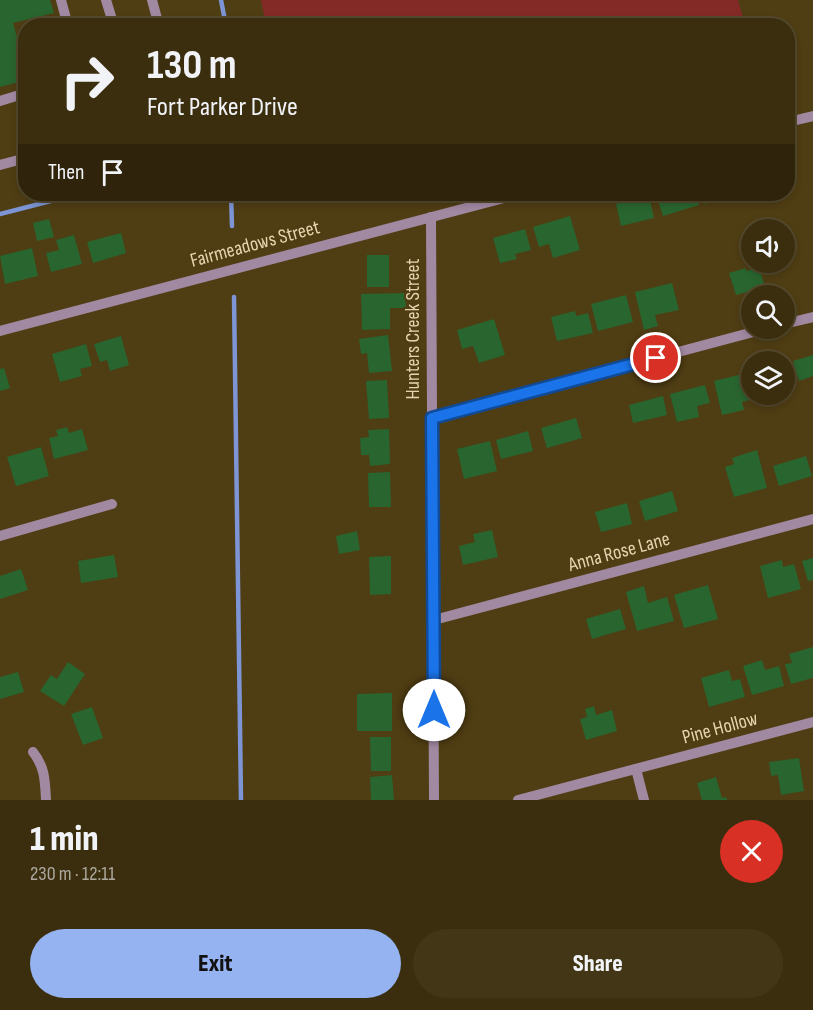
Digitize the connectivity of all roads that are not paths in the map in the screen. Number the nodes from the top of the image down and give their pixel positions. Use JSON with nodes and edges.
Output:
{"nodes":[{"id":1,"x":61,"y":0,"type":"edge"},
{"id":2,"x":106,"y":0,"type":"edge"},
{"id":3,"x":152,"y":0,"type":"edge"},
{"id":4,"x":66,"y":18,"type":"edge"},
{"id":5,"x":112,"y":18,"type":"edge"},
{"id":6,"x":157,"y":18,"type":"edge"},
{"id":7,"x":18,"y":95,"type":"edge"},
{"id":8,"x":0,"y":101,"type":"edge"},
{"id":9,"x":813,"y":116,"type":"edge"},
{"id":10,"x":795,"y":120,"type":"edge"},
{"id":11,"x":18,"y":160,"type":"edge"},
{"id":12,"x":0,"y":165,"type":"edge"},
{"id":13,"x":492,"y":201,"type":"edge"},
{"id":14,"x":430,"y":217,"type":"junction"},
{"id":15,"x":813,"y":316,"type":"edge"},
{"id":16,"x":795,"y":321,"type":"edge"},
{"id":17,"x":0,"y":331,"type":"edge"},
{"id":18,"x":741,"y":335,"type":"edge"},
{"id":19,"x":432,"y":418,"type":"junction"},
{"id":20,"x":112,"y":504,"type":"dead end"},
{"id":21,"x":813,"y":519,"type":"edge"},
{"id":22,"x":0,"y":536,"type":"edge"},
{"id":23,"x":434,"y":620,"type":"junction"},
{"id":24,"x":813,"y":722,"type":"edge"},
{"id":25,"x":33,"y":752,"type":"dead end"},
{"id":26,"x":636,"y":769,"type":"junction"},
{"id":27,"x":46,"y":800,"type":"edge"},
{"id":28,"x":434,"y":800,"type":"edge"},
{"id":29,"x":518,"y":800,"type":"edge"},
{"id":30,"x":644,"y":800,"type":"edge"}],
"edges":[{"from":1,"to":4,"type":"street"},
{"from":2,"to":5,"type":"street"},
{"from":3,"to":6,"type":"street"},
{"from":7,"to":8,"type":"street"},
{"from":9,"to":10,"type":"street"},
{"from":11,"to":12,"type":"street"},
{"from":13,"to":14,"type":"street","name":"Fairmeadows Street"},
{"from":14,"to":17,"type":"street","name":"Fairmeadows Street"},
{"from":14,"to":19,"type":"street","name":"Hunters Creek Street"},
{"from":15,"to":16,"type":"street"},
{"from":18,"to":19,"type":"street"},
{"from":19,"to":23,"type":"street","name":"Hunters Creek Street"},
{"from":20,"to":22,"type":"street"},
{"from":21,"to":23,"type":"street","name":"Anna Rose Lane"},
{"from":23,"to":28,"type":"street","name":"Hunters Creek Street"},
{"from":24,"to":26,"type":"street","name":"Pine Hollow"},
{"from":25,"to":27,"type":"street"},
{"from":26,"to":29,"type":"street","name":"Pine Hollow"},
{"from":26,"to":30,"type":"street"}]}
